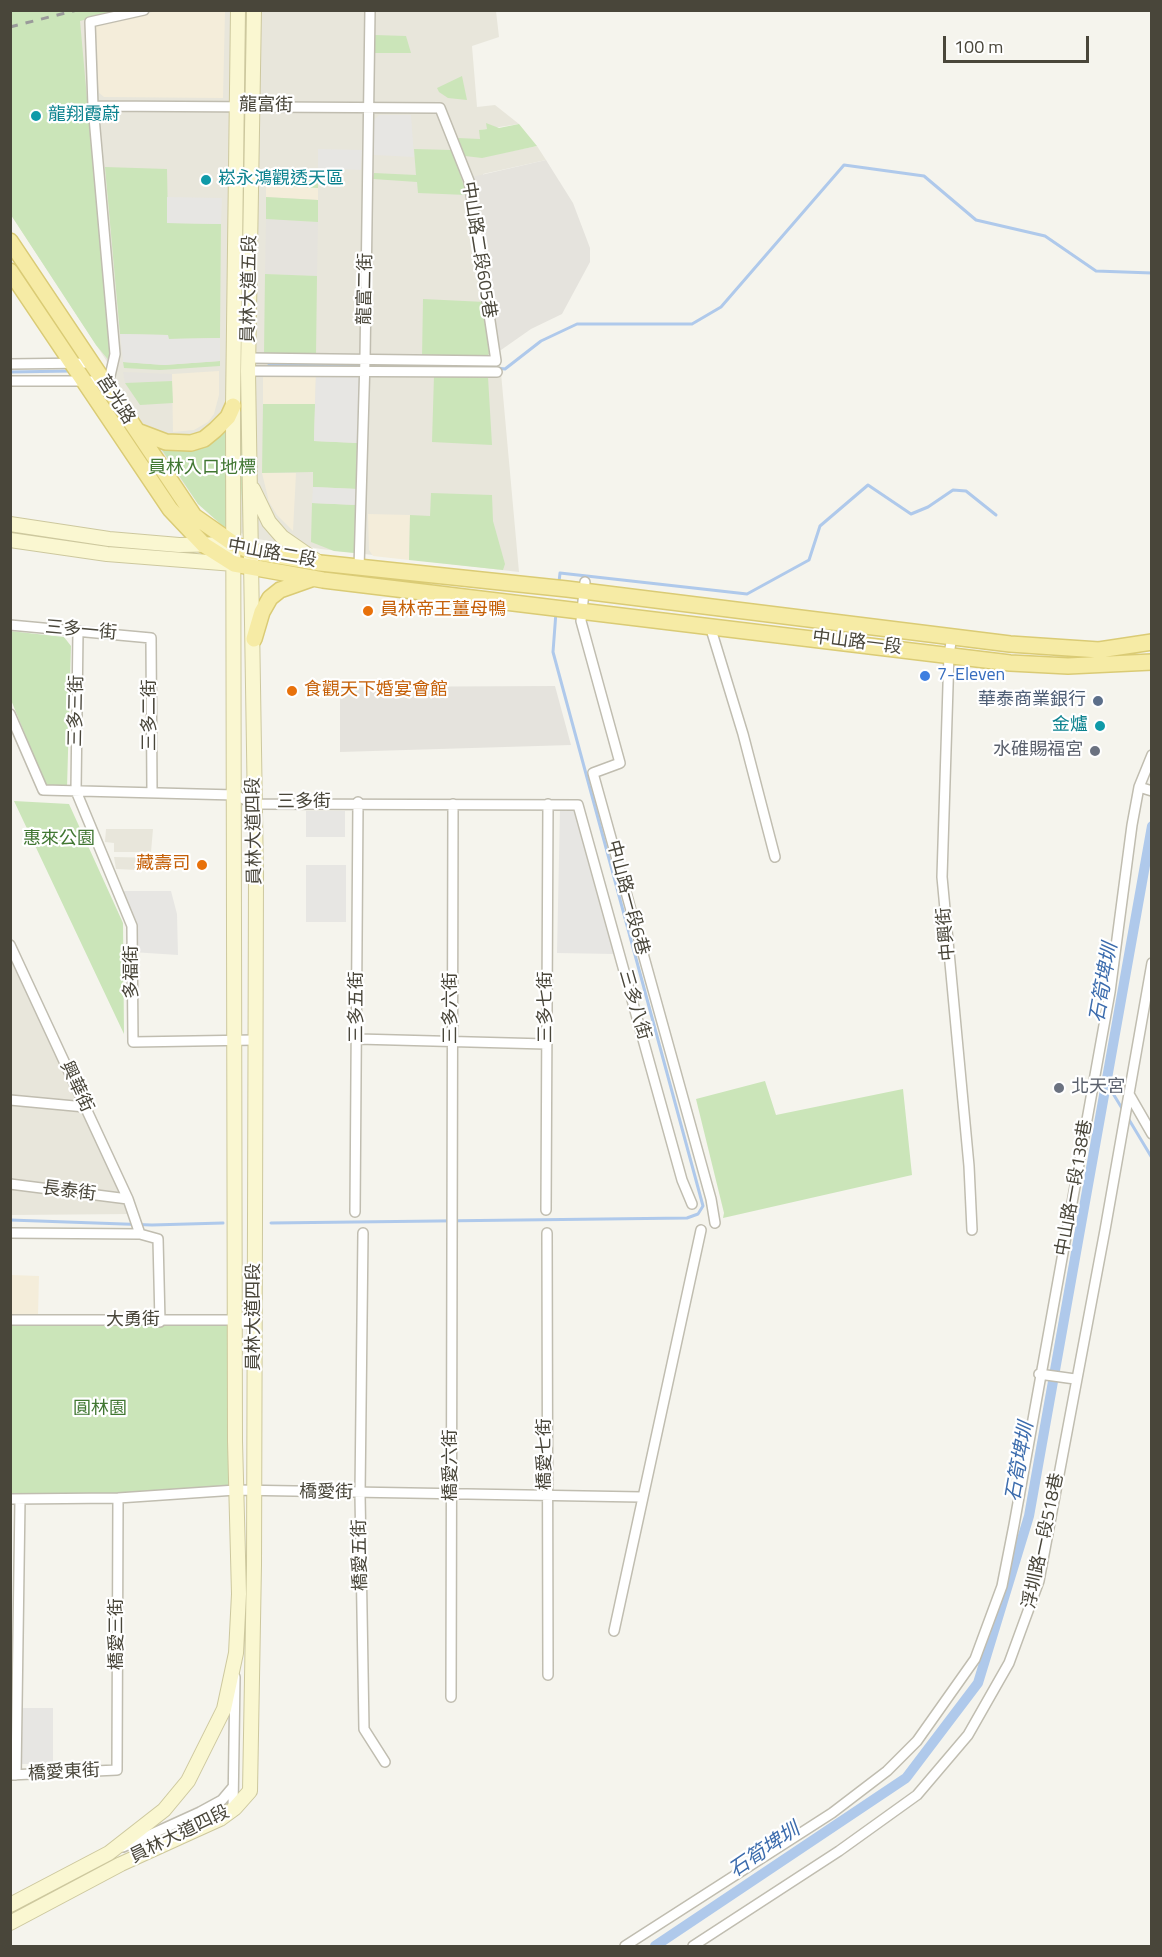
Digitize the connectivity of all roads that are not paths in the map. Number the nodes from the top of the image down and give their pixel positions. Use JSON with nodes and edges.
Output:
{"nodes":[{"id":1,"x":144,"y":10,"type":"edge"},
{"id":2,"x":238,"y":10,"type":"edge"},
{"id":3,"x":254,"y":10,"type":"edge"},
{"id":4,"x":369,"y":10,"type":"edge"},
{"id":5,"x":237,"y":105,"type":"junction"},
{"id":6,"x":254,"y":105,"type":"junction"},
{"id":7,"x":93,"y":106,"type":"junction"},
{"id":8,"x":368,"y":107,"type":"junction"},
{"id":9,"x":440,"y":108,"type":"joint"},
{"id":10,"x":10,"y":241,"type":"edge"},
{"id":11,"x":10,"y":271,"type":"edge"},
{"id":12,"x":365,"y":359,"type":"junction"},
{"id":13,"x":83,"y":363,"type":"junction"},
{"id":14,"x":10,"y":364,"type":"edge"},
{"id":15,"x":248,"y":364,"type":"junction"},
{"id":16,"x":496,"y":367,"type":"junction"},
{"id":17,"x":365,"y":370,"type":"junction"},
{"id":18,"x":10,"y":381,"type":"edge"},
{"id":19,"x":86,"y":381,"type":"junction"},
{"id":20,"x":104,"y":381,"type":"junction"},
{"id":21,"x":233,"y":406,"type":"junction"},
{"id":22,"x":134,"y":429,"type":"junction"},
{"id":23,"x":249,"y":463,"type":"junction"},
{"id":24,"x":10,"y":524,"type":"edge"},
{"id":25,"x":10,"y":540,"type":"edge"},
{"id":26,"x":234,"y":544,"type":"junction"},
{"id":27,"x":204,"y":545,"type":"junction"},
{"id":28,"x":250,"y":551,"type":"junction"},
{"id":29,"x":234,"y":564,"type":"junction"},
{"id":30,"x":252,"y":568,"type":"junction"},
{"id":31,"x":359,"y":568,"type":"junction"},
{"id":32,"x":317,"y":571,"type":"junction"},
{"id":33,"x":585,"y":587,"type":"junction"},
{"id":34,"x":567,"y":589,"type":"joint"},
{"id":35,"x":564,"y":607,"type":"joint"},
{"id":36,"x":582,"y":610,"type":"junction"},
{"id":37,"x":10,"y":625,"type":"edge"},
{"id":38,"x":710,"y":626,"type":"junction"},
{"id":39,"x":78,"y":630,"type":"junction"},
{"id":40,"x":952,"y":637,"type":"junction"},
{"id":41,"x":151,"y":638,"type":"joint"},
{"id":42,"x":254,"y":639,"type":"junction"},
{"id":43,"x":1152,"y":642,"type":"edge"},
{"id":44,"x":949,"y":654,"type":"junction"},
{"id":45,"x":1152,"y":662,"type":"edge"},
{"id":46,"x":10,"y":714,"type":"edge"},
{"id":47,"x":1152,"y":755,"type":"edge"},
{"id":48,"x":1139,"y":788,"type":"junction"},
{"id":49,"x":76,"y":791,"type":"junction"},
{"id":50,"x":1152,"y":791,"type":"edge"},
{"id":51,"x":152,"y":792,"type":"junction"},
{"id":52,"x":235,"y":795,"type":"junction"},
{"id":53,"x":358,"y":802,"type":"junction"},
{"id":54,"x":254,"y":804,"type":"junction"},
{"id":55,"x":453,"y":804,"type":"junction"},
{"id":56,"x":548,"y":804,"type":"junction"},
{"id":57,"x":578,"y":805,"type":"joint"},
{"id":58,"x":775,"y":857,"type":"dead end"},
{"id":59,"x":10,"y":945,"type":"edge"},
{"id":60,"x":1152,"y":963,"type":"edge"},
{"id":61,"x":22,"y":969,"type":"junction"},
{"id":62,"x":10,"y":973,"type":"edge"},
{"id":63,"x":234,"y":1039,"type":"junction"},
{"id":64,"x":255,"y":1040,"type":"junction"},
{"id":65,"x":358,"y":1040,"type":"junction"},
{"id":66,"x":451,"y":1041,"type":"junction"},
{"id":67,"x":546,"y":1044,"type":"junction"},
{"id":68,"x":1129,"y":1094,"type":"junction"},
{"id":69,"x":10,"y":1100,"type":"edge"},
{"id":70,"x":85,"y":1107,"type":"junction"},
{"id":71,"x":1152,"y":1134,"type":"edge"},
{"id":72,"x":10,"y":1184,"type":"edge"},
{"id":73,"x":128,"y":1199,"type":"junction"},
{"id":74,"x":692,"y":1204,"type":"dead end"},
{"id":75,"x":546,"y":1210,"type":"dead end"},
{"id":76,"x":355,"y":1212,"type":"dead end"},
{"id":77,"x":715,"y":1223,"type":"dead end"},
{"id":78,"x":701,"y":1230,"type":"dead end"},
{"id":79,"x":972,"y":1230,"type":"dead end"},
{"id":80,"x":139,"y":1232,"type":"junction"},
{"id":81,"x":10,"y":1233,"type":"edge"},
{"id":82,"x":363,"y":1233,"type":"dead end"},
{"id":83,"x":547,"y":1233,"type":"dead end"},
{"id":84,"x":451,"y":1234,"type":"joint"},
{"id":85,"x":235,"y":1319,"type":"junction"},
{"id":86,"x":10,"y":1320,"type":"edge"},
{"id":87,"x":255,"y":1320,"type":"junction"},
{"id":88,"x":160,"y":1322,"type":"junction"},
{"id":89,"x":1040,"y":1374,"type":"junction"},
{"id":90,"x":1075,"y":1379,"type":"junction"},
{"id":91,"x":236,"y":1490,"type":"junction"},
{"id":92,"x":254,"y":1491,"type":"junction"},
{"id":93,"x":452,"y":1493,"type":"junction"},
{"id":94,"x":360,"y":1494,"type":"junction"},
{"id":95,"x":546,"y":1497,"type":"junction"},
{"id":96,"x":641,"y":1497,"type":"junction"},
{"id":97,"x":118,"y":1498,"type":"junction"},
{"id":98,"x":15,"y":1499,"type":"edge"},
{"id":99,"x":614,"y":1631,"type":"dead end"},
{"id":100,"x":236,"y":1653,"type":"junction"},
{"id":101,"x":548,"y":1675,"type":"dead end"},
{"id":102,"x":451,"y":1697,"type":"dead end"},
{"id":103,"x":385,"y":1762,"type":"dead end"},
{"id":104,"x":117,"y":1770,"type":"joint"},
{"id":105,"x":13,"y":1775,"type":"edge"},
{"id":106,"x":233,"y":1786,"type":"junction"},
{"id":107,"x":233,"y":1809,"type":"junction"},
{"id":108,"x":109,"y":1853,"type":"junction"},
{"id":109,"x":10,"y":1905,"type":"edge"},
{"id":110,"x":10,"y":1923,"type":"edge"},
{"id":111,"x":625,"y":1947,"type":"edge"},
{"id":112,"x":693,"y":1947,"type":"edge"}],
"edges":[{"from":1,"to":7,"type":"street"},
{"from":2,"to":5,"type":"main road","name":"員林大道五段"},
{"from":3,"to":6,"type":"main road","name":"員林大道五段"},
{"from":4,"to":8,"type":"street","name":"龍富二街"},
{"from":5,"to":6,"type":"street","name":"龍富街"},
{"from":5,"to":7,"type":"street","name":"龍富街"},
{"from":5,"to":21,"type":"main road","name":"員林大道五段"},
{"from":6,"to":8,"type":"street","name":"龍富街"},
{"from":6,"to":15,"type":"main road","name":"員林大道五段"},
{"from":7,"to":20,"type":"street"},
{"from":8,"to":9,"type":"street","name":"龍富街"},
{"from":8,"to":12,"type":"street","name":"龍富二街"},
{"from":9,"to":16,"type":"street","name":"中山路二段605巷"},
{"from":10,"to":13,"type":"main road","name":"莒光路"},
{"from":11,"to":13,"type":"main road","name":"莒光路"},
{"from":12,"to":15,"type":"street"},
{"from":12,"to":16,"type":"street"},
{"from":12,"to":17,"type":"street","name":"龍富二街"},
{"from":13,"to":14,"type":"street"},
{"from":13,"to":19,"type":"main road","name":"莒光路"},
{"from":13,"to":20,"type":"main road","name":"莒光路"},
{"from":15,"to":17,"type":"street"},
{"from":15,"to":23,"type":"main road","name":"員林大道五段"},
{"from":16,"to":17,"type":"street"},
{"from":17,"to":31,"type":"street","name":"龍富二街"},
{"from":18,"to":19,"type":"street"},
{"from":19,"to":20,"type":"street"},
{"from":19,"to":27,"type":"main road","name":"莒光路"},
{"from":20,"to":22,"type":"main road","name":"莒光路"},
{"from":21,"to":22,"type":"main road"},
{"from":21,"to":26,"type":"main road","name":"員林大道五段"},
{"from":22,"to":26,"type":"main road","name":"莒光路"},
{"from":23,"to":28,"type":"main road","name":"員林大道五段"},
{"from":23,"to":32,"type":"main road"},
{"from":24,"to":27,"type":"main road","name":"中山路二段"},
{"from":25,"to":29,"type":"main road","name":"中山路二段"},
{"from":26,"to":27,"type":"main road","name":"中山路二段"},
{"from":26,"to":28,"type":"main road","name":"中山路二段"},
{"from":26,"to":29,"type":"main road","name":"員林大道四段"},
{"from":27,"to":29,"type":"main road","name":"莒光路"},
{"from":28,"to":30,"type":"main road","name":"員林大道五段"},
{"from":28,"to":32,"type":"main road","name":"中山路二段"},
{"from":29,"to":30,"type":"main road","name":"中山路二段"},
{"from":29,"to":52,"type":"main road","name":"員林大道四段"},
{"from":30,"to":32,"type":"main road","name":"中山路二段"},
{"from":30,"to":42,"type":"main road","name":"員林大道四段"},
{"from":31,"to":32,"type":"main road","name":"中山路二段"},
{"from":31,"to":34,"type":"main road","name":"中山路二段"},
{"from":32,"to":35,"type":"main road","name":"中山路二段"},
{"from":32,"to":42,"type":"main road"},
{"from":33,"to":34,"type":"main road","name":"中山路一段"},
{"from":33,"to":36,"type":"street","name":"中山路一段6巷"},
{"from":33,"to":40,"type":"main road","name":"中山路一段"},
{"from":35,"to":36,"type":"main road","name":"中山路一段"},
{"from":36,"to":38,"type":"main road","name":"中山路一段"},
{"from":36,"to":77,"type":"street","name":"中山路一段6巷"},
{"from":37,"to":39,"type":"street","name":"三多一街"},
{"from":38,"to":44,"type":"main road","name":"中山路一段"},
{"from":38,"to":58,"type":"street"},
{"from":39,"to":41,"type":"street","name":"三多一街"},
{"from":39,"to":49,"type":"street","name":"三多三街"},
{"from":40,"to":43,"type":"main road","name":"中山路一段"},
{"from":40,"to":44,"type":"street","name":"中興街"},
{"from":41,"to":51,"type":"street","name":"三多二街"},
{"from":42,"to":54,"type":"main road","name":"員林大道四段"},
{"from":44,"to":45,"type":"main road","name":"中山路一段"},
{"from":44,"to":79,"type":"street","name":"中興街"},
{"from":46,"to":49,"type":"street","name":"三多街"},
{"from":47,"to":48,"type":"street","name":"中山路一段138巷"},
{"from":48,"to":50,"type":"street"},
{"from":48,"to":89,"type":"street","name":"中山路一段138巷"},
{"from":49,"to":51,"type":"street","name":"三多街"},
{"from":49,"to":63,"type":"street","name":"多福街"},
{"from":51,"to":52,"type":"street","name":"三多街"},
{"from":52,"to":54,"type":"street","name":"三多街"},
{"from":52,"to":63,"type":"main road","name":"員林大道四段"},
{"from":53,"to":54,"type":"street","name":"三多街"},
{"from":53,"to":55,"type":"street","name":"三多街"},
{"from":53,"to":65,"type":"street","name":"三多五街"},
{"from":54,"to":64,"type":"main road","name":"員林大道四段"},
{"from":55,"to":56,"type":"street","name":"三多街"},
{"from":55,"to":66,"type":"street","name":"三多六街"},
{"from":56,"to":57,"type":"street","name":"三多街"},
{"from":56,"to":67,"type":"street","name":"三多七街"},
{"from":57,"to":74,"type":"street","name":"三多八街"},
{"from":59,"to":61,"type":"street","name":"興華街"},
{"from":60,"to":68,"type":"street","name":"浮圳路一段518巷"},
{"from":61,"to":62,"type":"street"},
{"from":61,"to":70,"type":"street","name":"興華街"},
{"from":63,"to":64,"type":"street","name":"多福街"},
{"from":63,"to":85,"type":"main road","name":"員林大道四段"},
{"from":64,"to":87,"type":"main road","name":"員林大道四段"},
{"from":65,"to":66,"type":"street"},
{"from":65,"to":76,"type":"street","name":"三多五街"},
{"from":66,"to":67,"type":"street"},
{"from":66,"to":84,"type":"street","name":"三多六街"},
{"from":67,"to":75,"type":"street","name":"三多七街"},
{"from":68,"to":71,"type":"street"},
{"from":68,"to":90,"type":"street","name":"浮圳路一段518巷"},
{"from":69,"to":70,"type":"street"},
{"from":70,"to":73,"type":"street","name":"興華街"},
{"from":72,"to":73,"type":"street","name":"長泰街"},
{"from":73,"to":80,"type":"street","name":"興華街"},
{"from":78,"to":96,"type":"street"},
{"from":80,"to":81,"type":"street"},
{"from":80,"to":88,"type":"street"},
{"from":82,"to":94,"type":"street","name":"橋愛五街"},
{"from":83,"to":95,"type":"street","name":"橋愛七街"},
{"from":84,"to":93,"type":"street","name":"橋愛六街"},
{"from":85,"to":87,"type":"street","name":"大勇街"},
{"from":85,"to":88,"type":"street","name":"大勇街"},
{"from":85,"to":91,"type":"main road","name":"員林大道四段"},
{"from":86,"to":88,"type":"street","name":"大勇街"},
{"from":87,"to":92,"type":"main road","name":"員林大道四段"},
{"from":89,"to":90,"type":"street"},
{"from":89,"to":111,"type":"street","name":"中山路一段138巷"},
{"from":90,"to":112,"type":"street","name":"浮圳路一段518巷"},
{"from":91,"to":92,"type":"street","name":"橋愛街"},
{"from":91,"to":97,"type":"street","name":"橋愛街"},
{"from":91,"to":100,"type":"main road","name":"員林大道四段"},
{"from":92,"to":94,"type":"street","name":"橋愛街"},
{"from":92,"to":107,"type":"main road","name":"員林大道四段"},
{"from":93,"to":94,"type":"street","name":"橋愛街"},
{"from":93,"to":95,"type":"street","name":"橋愛街"},
{"from":93,"to":102,"type":"street","name":"橋愛六街"},
{"from":94,"to":103,"type":"street","name":"橋愛五街"},
{"from":95,"to":96,"type":"street","name":"橋愛街"},
{"from":95,"to":101,"type":"street","name":"橋愛七街"},
{"from":96,"to":99,"type":"street"},
{"from":97,"to":98,"type":"street","name":"橋愛街"},
{"from":97,"to":104,"type":"street","name":"橋愛三街"},
{"from":98,"to":105,"type":"street"},
{"from":100,"to":106,"type":"street"},
{"from":100,"to":108,"type":"main road","name":"員林大道四段"},
{"from":104,"to":105,"type":"street","name":"橋愛東街"},
{"from":106,"to":107,"type":"street"},
{"from":106,"to":108,"type":"street"},
{"from":107,"to":110,"type":"main road","name":"員林大道四段"},
{"from":108,"to":109,"type":"main road","name":"員林大道四段"}]}
